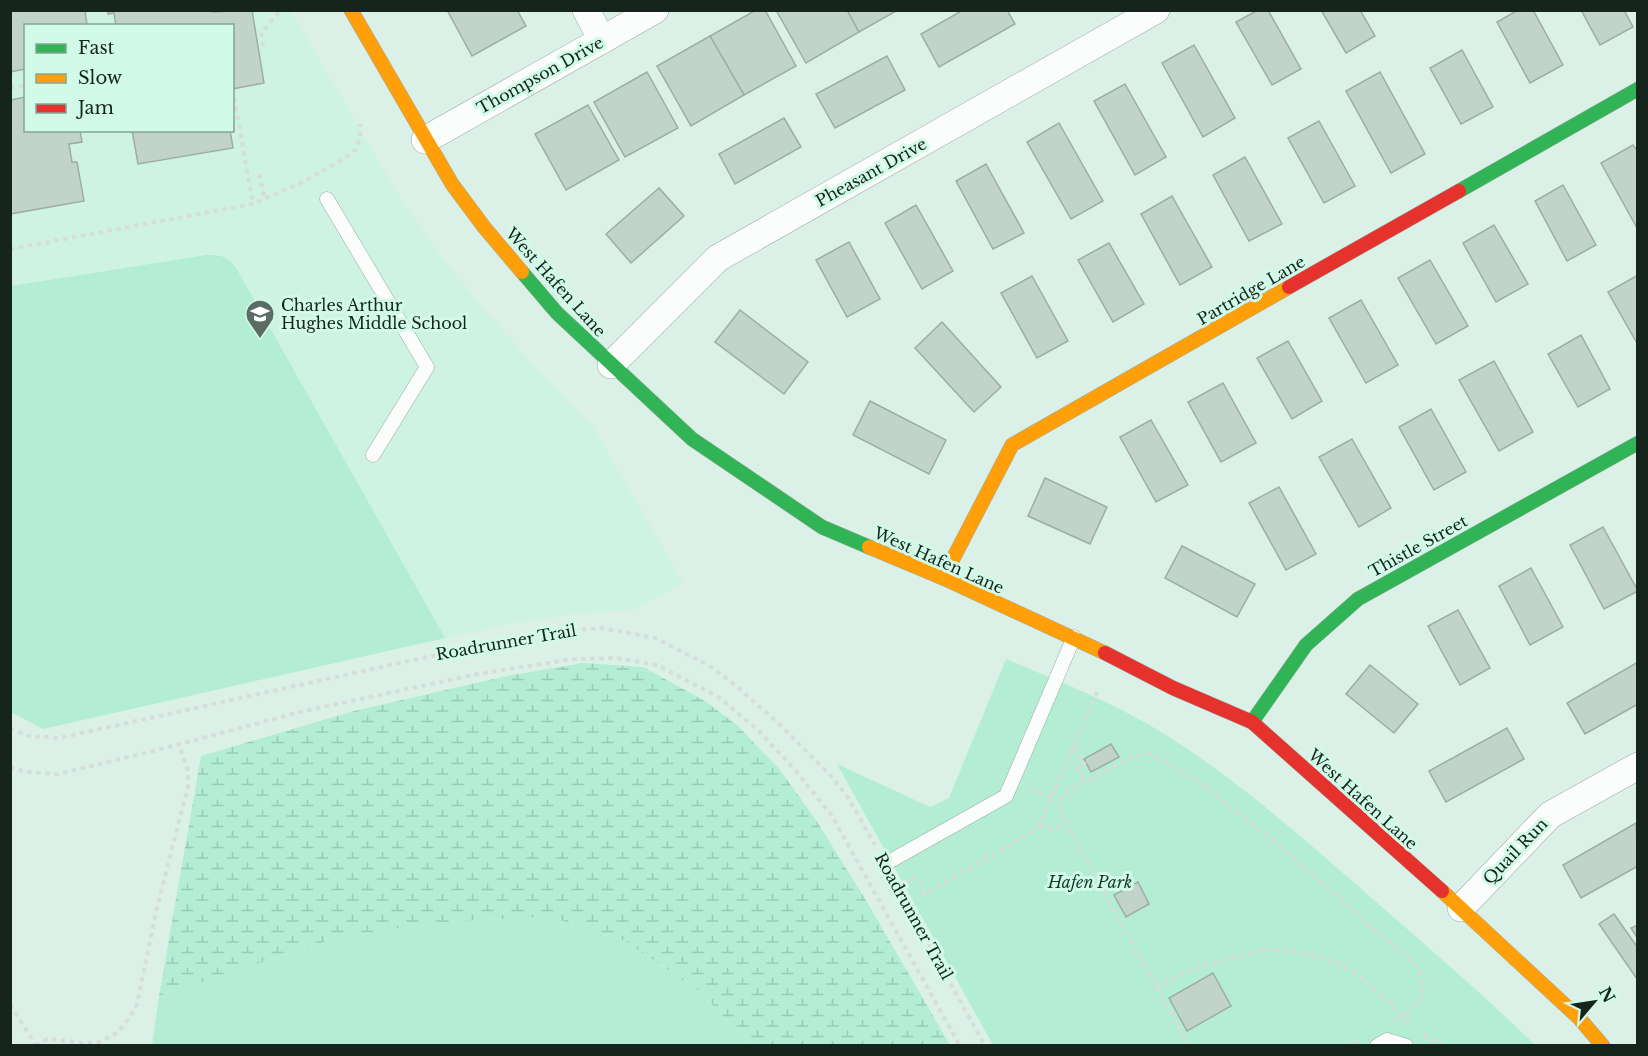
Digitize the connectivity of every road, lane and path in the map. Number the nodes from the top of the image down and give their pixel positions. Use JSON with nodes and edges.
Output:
{"nodes":[{"id":1,"x":281,"y":10,"type":"edge"},
{"id":2,"x":351,"y":10,"type":"edge"},
{"id":3,"x":586,"y":10,"type":"edge"},
{"id":4,"x":655,"y":10,"type":"edge"},
{"id":5,"x":1156,"y":10,"type":"edge"},
{"id":6,"x":602,"y":40,"type":"junction"},
{"id":7,"x":263,"y":46,"type":"dead end"},
{"id":8,"x":1638,"y":90,"type":"edge"},
{"id":9,"x":234,"y":98,"type":"edge"},
{"id":10,"x":360,"y":124,"type":"dead end"},
{"id":11,"x":425,"y":140,"type":"junction"},
{"id":12,"x":318,"y":165,"type":"dead end"},
{"id":13,"x":322,"y":172,"type":"junction"},
{"id":14,"x":259,"y":174,"type":"dead end"},
{"id":15,"x":264,"y":199,"type":"junction"},
{"id":16,"x":327,"y":199,"type":"dead end"},
{"id":17,"x":253,"y":204,"type":"junction"},
{"id":18,"x":10,"y":249,"type":"edge"},
{"id":19,"x":610,"y":365,"type":"junction"},
{"id":20,"x":1638,"y":442,"type":"edge"},
{"id":21,"x":373,"y":455,"type":"dead end"},
{"id":22,"x":943,"y":578,"type":"junction"},
{"id":23,"x":1074,"y":637,"type":"junction"},
{"id":24,"x":1097,"y":692,"type":"dead end"},
{"id":25,"x":1252,"y":722,"type":"junction"},
{"id":26,"x":10,"y":728,"type":"edge"},
{"id":27,"x":179,"y":744,"type":"junction"},
{"id":28,"x":1074,"y":746,"type":"junction"},
{"id":29,"x":1638,"y":766,"type":"edge"},
{"id":30,"x":10,"y":767,"type":"edge"},
{"id":31,"x":1085,"y":783,"type":"junction"},
{"id":32,"x":1066,"y":823,"type":"junction"},
{"id":33,"x":1040,"y":825,"type":"junction"},
{"id":34,"x":885,"y":864,"type":"junction"},
{"id":35,"x":897,"y":887,"type":"junction"},
{"id":36,"x":1461,"y":908,"type":"junction"},
{"id":37,"x":1156,"y":988,"type":"junction"},
{"id":38,"x":10,"y":1005,"type":"edge"},
{"id":39,"x":36,"y":1045,"type":"edge"},
{"id":40,"x":960,"y":1046,"type":"edge"},
{"id":41,"x":985,"y":1046,"type":"edge"},
{"id":42,"x":1189,"y":1046,"type":"edge"},
{"id":43,"x":1377,"y":1046,"type":"edge"},
{"id":44,"x":1406,"y":1046,"type":"edge"},
{"id":45,"x":1604,"y":1046,"type":"edge"}],
"edges":[{"from":1,"to":7,"type":"path"},
{"from":2,"to":11,"type":"main road","name":"West Hafen Lane"},
{"from":3,"to":6,"type":"street"},
{"from":4,"to":6,"type":"street","name":"Thompson Drive"},
{"from":5,"to":19,"type":"street","name":"Pheasant Drive"},
{"from":6,"to":11,"type":"street","name":"Thompson Drive"},
{"from":8,"to":22,"type":"main road","name":"Partridge Lane"},
{"from":9,"to":17,"type":"path"},
{"from":10,"to":13,"type":"path"},
{"from":11,"to":19,"type":"main road","name":"West Hafen Lane"},
{"from":12,"to":13,"type":"path"},
{"from":13,"to":15,"type":"path"},
{"from":14,"to":15,"type":"path"},
{"from":15,"to":17,"type":"path"},
{"from":16,"to":21,"type":"lane"},
{"from":17,"to":18,"type":"path"},
{"from":19,"to":22,"type":"main road","name":"West Hafen Lane"},
{"from":20,"to":25,"type":"main road","name":"Thistle Street"},
{"from":22,"to":23,"type":"main road","name":"West Hafen Lane"},
{"from":23,"to":25,"type":"main road","name":"West Hafen Lane"},
{"from":23,"to":34,"type":"lane"},
{"from":24,"to":28,"type":"path"},
{"from":25,"to":36,"type":"main road","name":"West Hafen Lane"},
{"from":26,"to":34,"type":"path","name":"Roadrunner Trail"},
{"from":27,"to":30,"type":"path"},
{"from":27,"to":39,"type":"path"},
{"from":27,"to":40,"type":"path"},
{"from":28,"to":31,"type":"path"},
{"from":28,"to":33,"type":"path"},
{"from":29,"to":36,"type":"street","name":"Quail Run"},
{"from":31,"to":32,"type":"path"},
{"from":31,"to":37,"type":"path"},
{"from":32,"to":33,"type":"path"},
{"from":32,"to":37,"type":"path"},
{"from":33,"to":35,"type":"path"},
{"from":34,"to":35,"type":"path","name":"Roadrunner Trail"},
{"from":35,"to":41,"type":"path","name":"Roadrunner Trail"},
{"from":36,"to":45,"type":"main road","name":"West Hafen Lane"},
{"from":37,"to":42,"type":"path"},
{"from":38,"to":39,"type":"path"},
{"from":43,"to":44,"type":"lane"}]}
